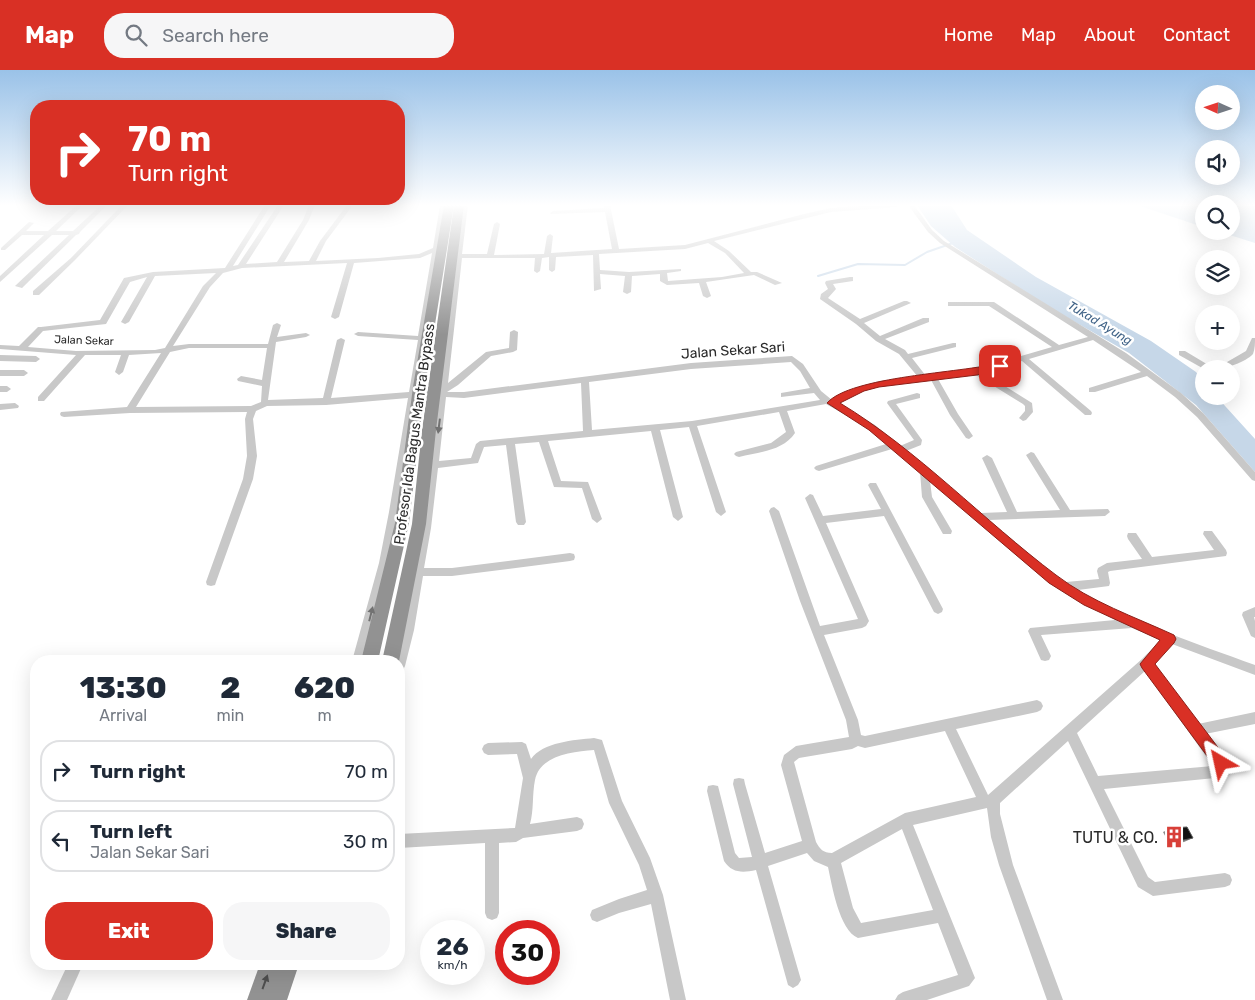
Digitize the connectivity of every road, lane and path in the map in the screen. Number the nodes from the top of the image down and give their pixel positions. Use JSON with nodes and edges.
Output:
{"nodes":[{"id":1,"x":35,"y":248,"type":"edge"},
{"id":2,"x":60,"y":248,"type":"edge"},
{"id":3,"x":83,"y":248,"type":"edge"},
{"id":4,"x":239,"y":248,"type":"edge"},
{"id":5,"x":253,"y":248,"type":"edge"},
{"id":6,"x":289,"y":248,"type":"edge"},
{"id":7,"x":320,"y":248,"type":"edge"},
{"id":8,"x":444,"y":248,"type":"edge"},
{"id":9,"x":455,"y":248,"type":"edge"},
{"id":10,"x":457,"y":248,"type":"edge"},
{"id":11,"x":492,"y":248,"type":"edge"},
{"id":12,"x":547,"y":248,"type":"edge"},
{"id":13,"x":615,"y":248,"type":"edge"},
{"id":14,"x":678,"y":248,"type":"edge"},
{"id":15,"x":721,"y":248,"type":"edge"},
{"id":16,"x":954,"y":248,"type":"edge"},
{"id":17,"x":434,"y":250,"type":"joint"},
{"id":18,"x":616,"y":252,"type":"junction"},
{"id":19,"x":596,"y":254,"type":"junction"},
{"id":20,"x":546,"y":255,"type":"junction"},
{"id":21,"x":456,"y":256,"type":"junction"},
{"id":22,"x":490,"y":257,"type":"junction"},
{"id":23,"x":351,"y":262,"type":"junction"},
{"id":24,"x":311,"y":263,"type":"junction"},
{"id":25,"x":279,"y":264,"type":"junction"},
{"id":26,"x":241,"y":266,"type":"junction"},
{"id":27,"x":227,"y":269,"type":"junction"},
{"id":28,"x":552,"y":270,"type":"dead end"},
{"id":29,"x":679,"y":270,"type":"dead end"},
{"id":30,"x":537,"y":271,"type":"dead end"},
{"id":31,"x":663,"y":271,"type":"junction"},
{"id":32,"x":597,"y":272,"type":"junction"},
{"id":33,"x":153,"y":274,"type":"junction"},
{"id":34,"x":629,"y":274,"type":"junction"},
{"id":35,"x":749,"y":274,"type":"junction"},
{"id":36,"x":850,"y":279,"type":"dead end"},
{"id":37,"x":0,"y":280,"type":"edge"},
{"id":38,"x":702,"y":281,"type":"junction"},
{"id":39,"x":778,"y":283,"type":"dead end"},
{"id":40,"x":19,"y":286,"type":"dead end"},
{"id":41,"x":431,"y":290,"type":"junction"},
{"id":42,"x":597,"y":290,"type":"dead end"},
{"id":43,"x":626,"y":292,"type":"dead end"},
{"id":44,"x":36,"y":293,"type":"dead end"},
{"id":45,"x":707,"y":296,"type":"dead end"},
{"id":46,"x":907,"y":303,"type":"dead end"},
{"id":47,"x":951,"y":304,"type":"dead end"},
{"id":48,"x":336,"y":317,"type":"dead end"},
{"id":49,"x":926,"y":320,"type":"dead end"},
{"id":50,"x":125,"y":322,"type":"dead end"},
{"id":51,"x":859,"y":322,"type":"junction"},
{"id":52,"x":277,"y":325,"type":"dead end"},
{"id":53,"x":514,"y":332,"type":"dead end"},
{"id":54,"x":358,"y":334,"type":"dead end"},
{"id":55,"x":306,"y":335,"type":"dead end"},
{"id":56,"x":1095,"y":337,"type":"junction"},
{"id":57,"x":420,"y":338,"type":"junction"},
{"id":58,"x":879,"y":339,"type":"junction"},
{"id":59,"x":341,"y":340,"type":"dead end"},
{"id":60,"x":1255,"y":340,"type":"edge"},
{"id":61,"x":273,"y":343,"type":"junction"},
{"id":62,"x":953,"y":345,"type":"dead end"},
{"id":63,"x":0,"y":347,"type":"edge"},
{"id":64,"x":1057,"y":347,"type":"junction"},
{"id":65,"x":22,"y":348,"type":"junction"},
{"id":66,"x":167,"y":350,"type":"junction"},
{"id":67,"x":83,"y":353,"type":"junction"},
{"id":68,"x":126,"y":353,"type":"junction"},
{"id":69,"x":1182,"y":353,"type":"dead end"},
{"id":70,"x":907,"y":357,"type":"junction"},
{"id":71,"x":0,"y":358,"type":"edge"},
{"id":72,"x":36,"y":359,"type":"dead end"},
{"id":73,"x":1024,"y":359,"type":"junction"},
{"id":74,"x":1195,"y":360,"type":"edge"},
{"id":75,"x":1236,"y":360,"type":"edge"},
{"id":76,"x":119,"y":372,"type":"dead end"},
{"id":77,"x":977,"y":372,"type":"junction"},
{"id":78,"x":0,"y":373,"type":"edge"},
{"id":79,"x":24,"y":373,"type":"dead end"},
{"id":80,"x":1148,"y":373,"type":"junction"},
{"id":81,"x":929,"y":378,"type":"junction"},
{"id":82,"x":241,"y":379,"type":"dead end"},
{"id":83,"x":585,"y":379,"type":"junction"},
{"id":84,"x":267,"y":384,"type":"junction"},
{"id":85,"x":815,"y":390,"type":"junction"},
{"id":86,"x":1092,"y":390,"type":"dead end"},
{"id":87,"x":440,"y":392,"type":"junction"},
{"id":88,"x":415,"y":395,"type":"junction"},
{"id":89,"x":784,"y":395,"type":"dead end"},
{"id":90,"x":917,"y":396,"type":"dead end"},
{"id":91,"x":41,"y":400,"type":"dead end"},
{"id":92,"x":326,"y":402,"type":"junction"},
{"id":93,"x":830,"y":402,"type":"junction"},
{"id":94,"x":266,"y":403,"type":"junction"},
{"id":95,"x":15,"y":406,"type":"dead end"},
{"id":96,"x":0,"y":407,"type":"edge"},
{"id":97,"x":252,"y":409,"type":"junction"},
{"id":98,"x":130,"y":410,"type":"junction"},
{"id":99,"x":782,"y":410,"type":"junction"},
{"id":100,"x":1088,"y":413,"type":"dead end"},
{"id":101,"x":64,"y":414,"type":"dead end"},
{"id":102,"x":1024,"y":418,"type":"dead end"},
{"id":103,"x":692,"y":424,"type":"junction"},
{"id":104,"x":655,"y":428,"type":"junction"},
{"id":105,"x":588,"y":433,"type":"junction"},
{"id":106,"x":969,"y":436,"type":"dead end"},
{"id":107,"x":542,"y":437,"type":"junction"},
{"id":108,"x":510,"y":440,"type":"junction"},
{"id":109,"x":897,"y":448,"type":"junction"},
{"id":110,"x":739,"y":454,"type":"dead end"},
{"id":111,"x":1031,"y":455,"type":"dead end"},
{"id":112,"x":987,"y":458,"type":"dead end"},
{"id":113,"x":434,"y":465,"type":"junction"},
{"id":114,"x":819,"y":468,"type":"dead end"},
{"id":115,"x":924,"y":473,"type":"junction"},
{"id":116,"x":1255,"y":478,"type":"edge"},
{"id":117,"x":874,"y":485,"type":"dead end"},
{"id":118,"x":810,"y":498,"type":"dead end"},
{"id":119,"x":774,"y":510,"type":"dead end"},
{"id":120,"x":721,"y":512,"type":"dead end"},
{"id":121,"x":887,"y":512,"type":"junction"},
{"id":122,"x":1105,"y":512,"type":"dead end"},
{"id":123,"x":1068,"y":514,"type":"junction"},
{"id":124,"x":678,"y":516,"type":"dead end"},
{"id":125,"x":1014,"y":516,"type":"junction"},
{"id":126,"x":979,"y":517,"type":"junction"},
{"id":127,"x":597,"y":519,"type":"dead end"},
{"id":128,"x":821,"y":520,"type":"junction"},
{"id":129,"x":521,"y":522,"type":"dead end"},
{"id":130,"x":947,"y":530,"type":"dead end"},
{"id":131,"x":1208,"y":534,"type":"dead end"},
{"id":132,"x":1132,"y":536,"type":"dead end"},
{"id":133,"x":570,"y":557,"type":"dead end"},
{"id":134,"x":1150,"y":562,"type":"junction"},
{"id":135,"x":419,"y":572,"type":"junction"},
{"id":136,"x":211,"y":582,"type":"dead end"},
{"id":137,"x":1064,"y":587,"type":"junction"},
{"id":138,"x":938,"y":609,"type":"dead end"},
{"id":139,"x":1255,"y":612,"type":"edge"},
{"id":140,"x":1133,"y":623,"type":"junction"},
{"id":141,"x":817,"y":631,"type":"junction"},
{"id":142,"x":1255,"y":633,"type":"edge"},
{"id":143,"x":1170,"y":639,"type":"junction"},
{"id":144,"x":360,"y":655,"type":"edge"},
{"id":145,"x":371,"y":655,"type":"edge"},
{"id":146,"x":391,"y":655,"type":"edge"},
{"id":147,"x":401,"y":655,"type":"edge"},
{"id":148,"x":1045,"y":656,"type":"dead end"},
{"id":149,"x":1146,"y":664,"type":"junction"},
{"id":150,"x":1255,"y":670,"type":"edge"},
{"id":151,"x":1036,"y":706,"type":"dead end"},
{"id":152,"x":1255,"y":718,"type":"edge"},
{"id":153,"x":948,"y":724,"type":"junction"},
{"id":154,"x":1197,"y":730,"type":"junction"},
{"id":155,"x":1070,"y":732,"type":"junction"},
{"id":156,"x":856,"y":740,"type":"junction"},
{"id":157,"x":488,"y":749,"type":"dead end"},
{"id":158,"x":528,"y":775,"type":"junction"},
{"id":159,"x":1096,"y":783,"type":"junction"},
{"id":160,"x":739,"y":784,"type":"dead end"},
{"id":161,"x":713,"y":790,"type":"dead end"},
{"id":162,"x":989,"y":801,"type":"junction"},
{"id":163,"x":905,"y":820,"type":"junction"},
{"id":164,"x":577,"y":824,"type":"dead end"},
{"id":165,"x":521,"y":832,"type":"junction"},
{"id":166,"x":492,"y":836,"type":"junction"},
{"id":167,"x":405,"y":841,"type":"edge"},
{"id":168,"x":810,"y":846,"type":"junction"},
{"id":169,"x":833,"y":860,"type":"junction"},
{"id":170,"x":762,"y":861,"type":"junction"},
{"id":171,"x":1225,"y":880,"type":"dead end"},
{"id":172,"x":656,"y":895,"type":"junction"},
{"id":173,"x":492,"y":913,"type":"dead end"},
{"id":174,"x":597,"y":915,"type":"dead end"},
{"id":175,"x":942,"y":915,"type":"junction"},
{"id":176,"x":73,"y":970,"type":"edge"},
{"id":177,"x":269,"y":970,"type":"edge"},
{"id":178,"x":286,"y":970,"type":"edge"},
{"id":179,"x":793,"y":980,"type":"dead end"},
{"id":180,"x":59,"y":1000,"type":"edge"},
{"id":181,"x":258,"y":1000,"type":"edge"},
{"id":182,"x":276,"y":1000,"type":"edge"},
{"id":183,"x":678,"y":1000,"type":"edge"},
{"id":184,"x":903,"y":1000,"type":"edge"},
{"id":185,"x":1055,"y":1000,"type":"edge"}],
"edges":[{"from":1,"to":37,"type":"street"},
{"from":2,"to":40,"type":"street"},
{"from":3,"to":44,"type":"street"},
{"from":4,"to":27,"type":"street"},
{"from":5,"to":26,"type":"street"},
{"from":6,"to":25,"type":"street"},
{"from":7,"to":24,"type":"street"},
{"from":8,"to":41,"type":"highway","name":"Profesor Ida Bagus Mantra Bypass"},
{"from":9,"to":21,"type":"highway","name":"Profesor Ida Bagus Mantra Bypass"},
{"from":10,"to":21,"type":"street"},
{"from":11,"to":22,"type":"street"},
{"from":12,"to":20,"type":"street"},
{"from":13,"to":18,"type":"street"},
{"from":14,"to":18,"type":"street"},
{"from":15,"to":35,"type":"street"},
{"from":16,"to":56,"type":"street"},
{"from":17,"to":23,"type":"street"},
{"from":17,"to":41,"type":"street"},
{"from":18,"to":19,"type":"street"},
{"from":19,"to":20,"type":"street"},
{"from":19,"to":32,"type":"street"},
{"from":20,"to":22,"type":"street"},
{"from":20,"to":28,"type":"street"},
{"from":20,"to":30,"type":"street"},
{"from":21,"to":22,"type":"street"},
{"from":21,"to":87,"type":"highway","name":"Profesor Ida Bagus Mantra Bypass"},
{"from":23,"to":24,"type":"street"},
{"from":23,"to":48,"type":"street"},
{"from":24,"to":25,"type":"street"},
{"from":25,"to":26,"type":"street"},
{"from":26,"to":27,"type":"street"},
{"from":27,"to":33,"type":"street"},
{"from":27,"to":66,"type":"street"},
{"from":29,"to":31,"type":"street"},
{"from":31,"to":34,"type":"street"},
{"from":31,"to":38,"type":"street"},
{"from":32,"to":34,"type":"street"},
{"from":32,"to":42,"type":"street"},
{"from":33,"to":50,"type":"street"},
{"from":33,"to":65,"type":"street"},
{"from":34,"to":43,"type":"street"},
{"from":35,"to":38,"type":"street"},
{"from":35,"to":39,"type":"street"},
{"from":36,"to":51,"type":"street"},
{"from":38,"to":45,"type":"street"},
{"from":41,"to":57,"type":"street"},
{"from":41,"to":88,"type":"highway","name":"Profesor Ida Bagus Mantra Bypass"},
{"from":46,"to":51,"type":"street"},
{"from":47,"to":64,"type":"street"},
{"from":49,"to":58,"type":"street"},
{"from":51,"to":58,"type":"street"},
{"from":52,"to":61,"type":"street"},
{"from":53,"to":87,"type":"street"},
{"from":54,"to":57,"type":"street"},
{"from":55,"to":61,"type":"street","name":"Jalan Sekar"},
{"from":56,"to":64,"type":"street"},
{"from":56,"to":80,"type":"street"},
{"from":57,"to":88,"type":"street"},
{"from":58,"to":70,"type":"street"},
{"from":59,"to":92,"type":"street"},
{"from":60,"to":75,"type":"street"},
{"from":61,"to":66,"type":"street","name":"Jalan Sekar"},
{"from":61,"to":84,"type":"street"},
{"from":62,"to":70,"type":"street"},
{"from":63,"to":65,"type":"street","name":"Jalan Sekar"},
{"from":64,"to":73,"type":"street"},
{"from":65,"to":67,"type":"street","name":"Jalan Sekar"},
{"from":66,"to":68,"type":"street","name":"Jalan Sekar"},
{"from":66,"to":98,"type":"street"},
{"from":67,"to":68,"type":"street","name":"Jalan Sekar"},
{"from":67,"to":91,"type":"street"},
{"from":68,"to":76,"type":"street"},
{"from":69,"to":74,"type":"street"},
{"from":70,"to":81,"type":"street"},
{"from":71,"to":72,"type":"street"},
{"from":73,"to":77,"type":"street"},
{"from":73,"to":100,"type":"street"},
{"from":77,"to":81,"type":"street"},
{"from":77,"to":102,"type":"street"},
{"from":78,"to":79,"type":"street"},
{"from":80,"to":86,"type":"street"},
{"from":80,"to":116,"type":"street"},
{"from":81,"to":93,"type":"street"},
{"from":81,"to":106,"type":"street"},
{"from":82,"to":84,"type":"street"},
{"from":83,"to":85,"type":"street","name":"Jalan Sekar Sari"},
{"from":83,"to":87,"type":"street","name":"Jalan Sekar Sari"},
{"from":83,"to":105,"type":"street"},
{"from":84,"to":94,"type":"street"},
{"from":85,"to":89,"type":"street"},
{"from":85,"to":93,"type":"street","name":"Jalan Sekar Sari"},
{"from":87,"to":88,"type":"street","name":"Jalan Sekar Sari"},
{"from":87,"to":113,"type":"street","one_way":true},
{"from":87,"to":146,"type":"highway","name":"Profesor Ida Bagus Mantra Bypass"},
{"from":88,"to":92,"type":"street","name":"Jalan Sekar Sari"},
{"from":144,"to":88,"type":"street","one_way":true},
{"from":88,"to":145,"type":"highway","name":"Profesor Ida Bagus Mantra Bypass"},
{"from":90,"to":109,"type":"street"},
{"from":92,"to":94,"type":"street","name":"Jalan Sekar Sari"},
{"from":93,"to":99,"type":"street"},
{"from":93,"to":109,"type":"street","name":"Jalan Sekar Sari"},
{"from":94,"to":97,"type":"street"},
{"from":95,"to":96,"type":"street"},
{"from":97,"to":98,"type":"street"},
{"from":97,"to":136,"type":"street"},
{"from":98,"to":101,"type":"street"},
{"from":99,"to":103,"type":"street"},
{"from":99,"to":110,"type":"street"},
{"from":103,"to":104,"type":"street"},
{"from":103,"to":120,"type":"street"},
{"from":104,"to":105,"type":"street"},
{"from":104,"to":124,"type":"street"},
{"from":105,"to":107,"type":"street"},
{"from":107,"to":108,"type":"street"},
{"from":107,"to":127,"type":"street"},
{"from":108,"to":113,"type":"street"},
{"from":108,"to":129,"type":"street"},
{"from":109,"to":114,"type":"street"},
{"from":109,"to":115,"type":"street","name":"Jalan Sekar Sari"},
{"from":111,"to":123,"type":"street"},
{"from":112,"to":125,"type":"street"},
{"from":113,"to":135,"type":"street"},
{"from":115,"to":126,"type":"street","name":"Jalan Sekar Sari"},
{"from":115,"to":130,"type":"street"},
{"from":117,"to":121,"type":"street"},
{"from":118,"to":128,"type":"street"},
{"from":119,"to":141,"type":"street"},
{"from":121,"to":128,"type":"street"},
{"from":121,"to":138,"type":"street"},
{"from":122,"to":123,"type":"street"},
{"from":123,"to":125,"type":"street"},
{"from":125,"to":126,"type":"street"},
{"from":126,"to":137,"type":"street","name":"Jalan Sekar Sari"},
{"from":128,"to":141,"type":"street"},
{"from":131,"to":134,"type":"street"},
{"from":132,"to":134,"type":"street"},
{"from":133,"to":135,"type":"street"},
{"from":134,"to":137,"type":"street"},
{"from":135,"to":147,"type":"street"},
{"from":137,"to":140,"type":"street","name":"Jalan Sekar Sari"},
{"from":139,"to":142,"type":"street"},
{"from":140,"to":143,"type":"street","name":"Jalan Sekar Sari"},
{"from":140,"to":148,"type":"street"},
{"from":141,"to":156,"type":"street"},
{"from":143,"to":149,"type":"street"},
{"from":143,"to":150,"type":"street","name":"Jalan Sekar Sari"},
{"from":149,"to":154,"type":"street"},
{"from":149,"to":155,"type":"street"},
{"from":151,"to":153,"type":"street"},
{"from":152,"to":154,"type":"street"},
{"from":153,"to":156,"type":"street"},
{"from":153,"to":162,"type":"street"},
{"from":154,"to":159,"type":"street"},
{"from":155,"to":159,"type":"street"},
{"from":155,"to":162,"type":"street"},
{"from":156,"to":168,"type":"street"},
{"from":157,"to":158,"type":"street"},
{"from":158,"to":165,"type":"street"},
{"from":158,"to":172,"type":"street"},
{"from":159,"to":171,"type":"street"},
{"from":160,"to":170,"type":"street"},
{"from":161,"to":170,"type":"street"},
{"from":162,"to":163,"type":"street"},
{"from":162,"to":185,"type":"street"},
{"from":163,"to":169,"type":"street"},
{"from":163,"to":175,"type":"street"},
{"from":164,"to":165,"type":"street"},
{"from":165,"to":166,"type":"street"},
{"from":166,"to":167,"type":"street"},
{"from":166,"to":173,"type":"street"},
{"from":168,"to":169,"type":"street"},
{"from":168,"to":170,"type":"street"},
{"from":169,"to":175,"type":"street"},
{"from":170,"to":179,"type":"street"},
{"from":172,"to":174,"type":"street"},
{"from":172,"to":183,"type":"street"},
{"from":175,"to":184,"type":"street"},
{"from":176,"to":180,"type":"street"},
{"from":181,"to":177,"type":"highway","one_way":true},
{"from":178,"to":182,"type":"highway"}]}
